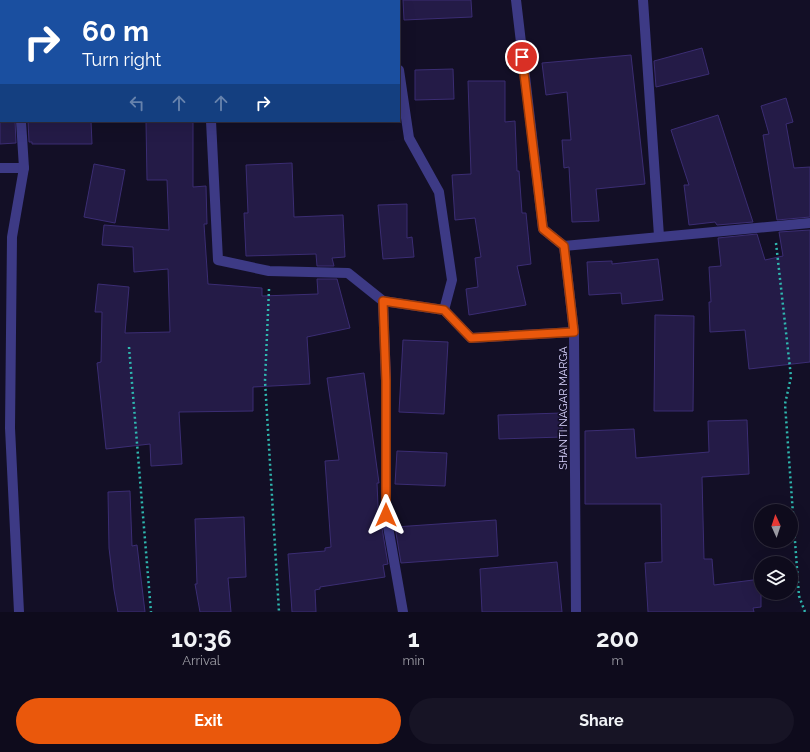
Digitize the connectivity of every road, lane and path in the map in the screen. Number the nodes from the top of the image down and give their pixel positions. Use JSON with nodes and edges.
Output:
{"nodes":[{"id":1,"x":516,"y":0,"type":"edge"},
{"id":2,"x":643,"y":0,"type":"edge"},
{"id":3,"x":400,"y":77,"type":"edge"},
{"id":4,"x":21,"y":122,"type":"edge"},
{"id":5,"x":211,"y":122,"type":"edge"},
{"id":6,"x":0,"y":168,"type":"edge"},
{"id":7,"x":24,"y":168,"type":"junction"},
{"id":8,"x":810,"y":223,"type":"edge"},
{"id":9,"x":774,"y":226,"type":"junction"},
{"id":10,"x":659,"y":236,"type":"junction"},
{"id":11,"x":564,"y":246,"type":"junction"},
{"id":12,"x":269,"y":271,"type":"junction"},
{"id":13,"x":383,"y":301,"type":"junction"},
{"id":14,"x":444,"y":310,"type":"junction"},
{"id":15,"x":574,"y":332,"type":"junction"},
{"id":16,"x":129,"y":347,"type":"dead end"},
{"id":17,"x":19,"y":612,"type":"edge"},
{"id":18,"x":151,"y":612,"type":"edge"},
{"id":19,"x":279,"y":612,"type":"edge"},
{"id":20,"x":403,"y":612,"type":"edge"},
{"id":21,"x":576,"y":612,"type":"edge"},
{"id":22,"x":805,"y":612,"type":"edge"}],
"edges":[{"from":1,"to":11,"type":"street"},
{"from":2,"to":10,"type":"street"},
{"from":3,"to":14,"type":"street"},
{"from":4,"to":7,"type":"street"},
{"from":5,"to":12,"type":"street"},
{"from":6,"to":7,"type":"street"},
{"from":7,"to":17,"type":"street"},
{"from":8,"to":9,"type":"street"},
{"from":9,"to":10,"type":"street"},
{"from":9,"to":22,"type":"path"},
{"from":10,"to":11,"type":"street"},
{"from":11,"to":15,"type":"street","name":"SHANTI NAGAR MARGA"},
{"from":12,"to":13,"type":"street"},
{"from":12,"to":19,"type":"path"},
{"from":13,"to":14,"type":"street"},
{"from":13,"to":20,"type":"street"},
{"from":14,"to":15,"type":"street"},
{"from":15,"to":21,"type":"street","name":"SHANTI NAGAR MARGA"},
{"from":16,"to":18,"type":"path"}]}
